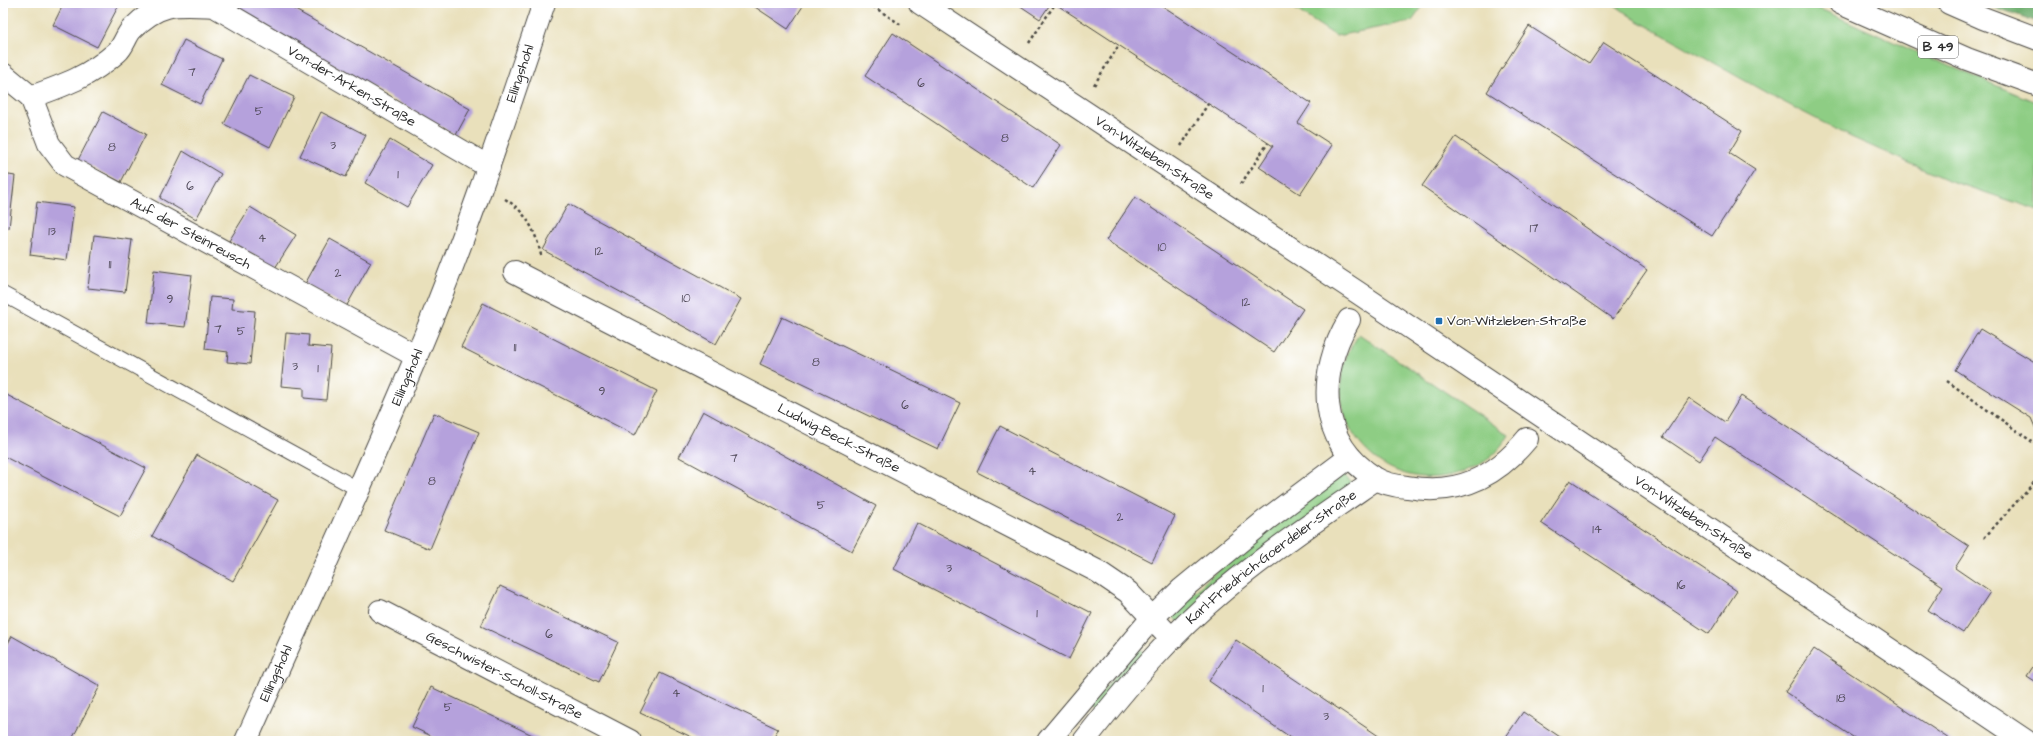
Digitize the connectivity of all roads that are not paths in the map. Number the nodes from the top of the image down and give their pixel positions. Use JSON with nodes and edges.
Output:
{"nodes":[{"id":1,"x":544,"y":3,"type":"edge"},
{"id":2,"x":920,"y":3,"type":"edge"},
{"id":3,"x":1840,"y":3,"type":"edge"},
{"id":4,"x":1949,"y":3,"type":"edge"},
{"id":5,"x":211,"y":4,"type":"edge"},
{"id":6,"x":2038,"y":39,"type":"edge"},
{"id":7,"x":3,"y":74,"type":"edge"},
{"id":8,"x":2038,"y":85,"type":"edge"},
{"id":9,"x":31,"y":97,"type":"junction"},
{"id":10,"x":489,"y":167,"type":"junction"},
{"id":11,"x":515,"y":272,"type":"dead end"},
{"id":12,"x":3,"y":294,"type":"edge"},
{"id":13,"x":1349,"y":320,"type":"dead end"},
{"id":14,"x":416,"y":356,"type":"junction"},
{"id":15,"x":1527,"y":440,"type":"dead end"},
{"id":16,"x":1350,"y":457,"type":"junction"},
{"id":17,"x":1376,"y":479,"type":"junction"},
{"id":18,"x":358,"y":489,"type":"junction"},
{"id":19,"x":380,"y":611,"type":"dead end"},
{"id":20,"x":1152,"y":618,"type":"junction"},
{"id":21,"x":1172,"y":639,"type":"junction"},
{"id":22,"x":1059,"y":737,"type":"edge"},
{"id":23,"x":246,"y":741,"type":"edge"},
{"id":24,"x":630,"y":741,"type":"edge"},
{"id":25,"x":1084,"y":741,"type":"edge"},
{"id":26,"x":2026,"y":741,"type":"edge"}],
"edges":[{"from":1,"to":10,"type":"main road","name":"Ellingshohl"},
{"from":2,"to":26,"type":"main road","name":"Von-Witzleben-Straße"},
{"from":3,"to":8,"type":"main road","number":"B 49"},
{"from":4,"to":6,"type":"main road"},
{"from":5,"to":9,"type":"main road","name":"Von-der-Arken-Straße"},
{"from":5,"to":10,"type":"main road","name":"Von-der-Arken-Straße"},
{"from":7,"to":9,"type":"main road","name":"Auf der Steinreusch"},
{"from":9,"to":14,"type":"main road","name":"Auf der Steinreusch"},
{"from":10,"to":14,"type":"main road","name":"Ellingshohl"},
{"from":11,"to":20,"type":"main road","name":"Ludwig-Beck-Straße"},
{"from":12,"to":18,"type":"lane"},
{"from":13,"to":16,"type":"main road","name":"Karl-Friedrich-Goerdeler-Straße"},
{"from":14,"to":18,"type":"main road","name":"Ellingshohl"},
{"from":15,"to":17,"type":"main road","name":"Karl-Friedrich-Goerdeler-Straße"},
{"from":16,"to":17,"type":"main road","name":"Karl-Friedrich-Goerdeler-Straße"},
{"from":16,"to":20,"type":"main road"},
{"from":17,"to":21,"type":"main road","name":"Karl-Friedrich-Goerdeler-Straße"},
{"from":18,"to":23,"type":"main road","name":"Ellingshohl"},
{"from":19,"to":24,"type":"main road","name":"Geschwister-Scholl-Straße"},
{"from":20,"to":21,"type":"main road"},
{"from":20,"to":22,"type":"main road"},
{"from":21,"to":25,"type":"main road","name":"Karl-Friedrich-Goerdeler-Straße"}]}
